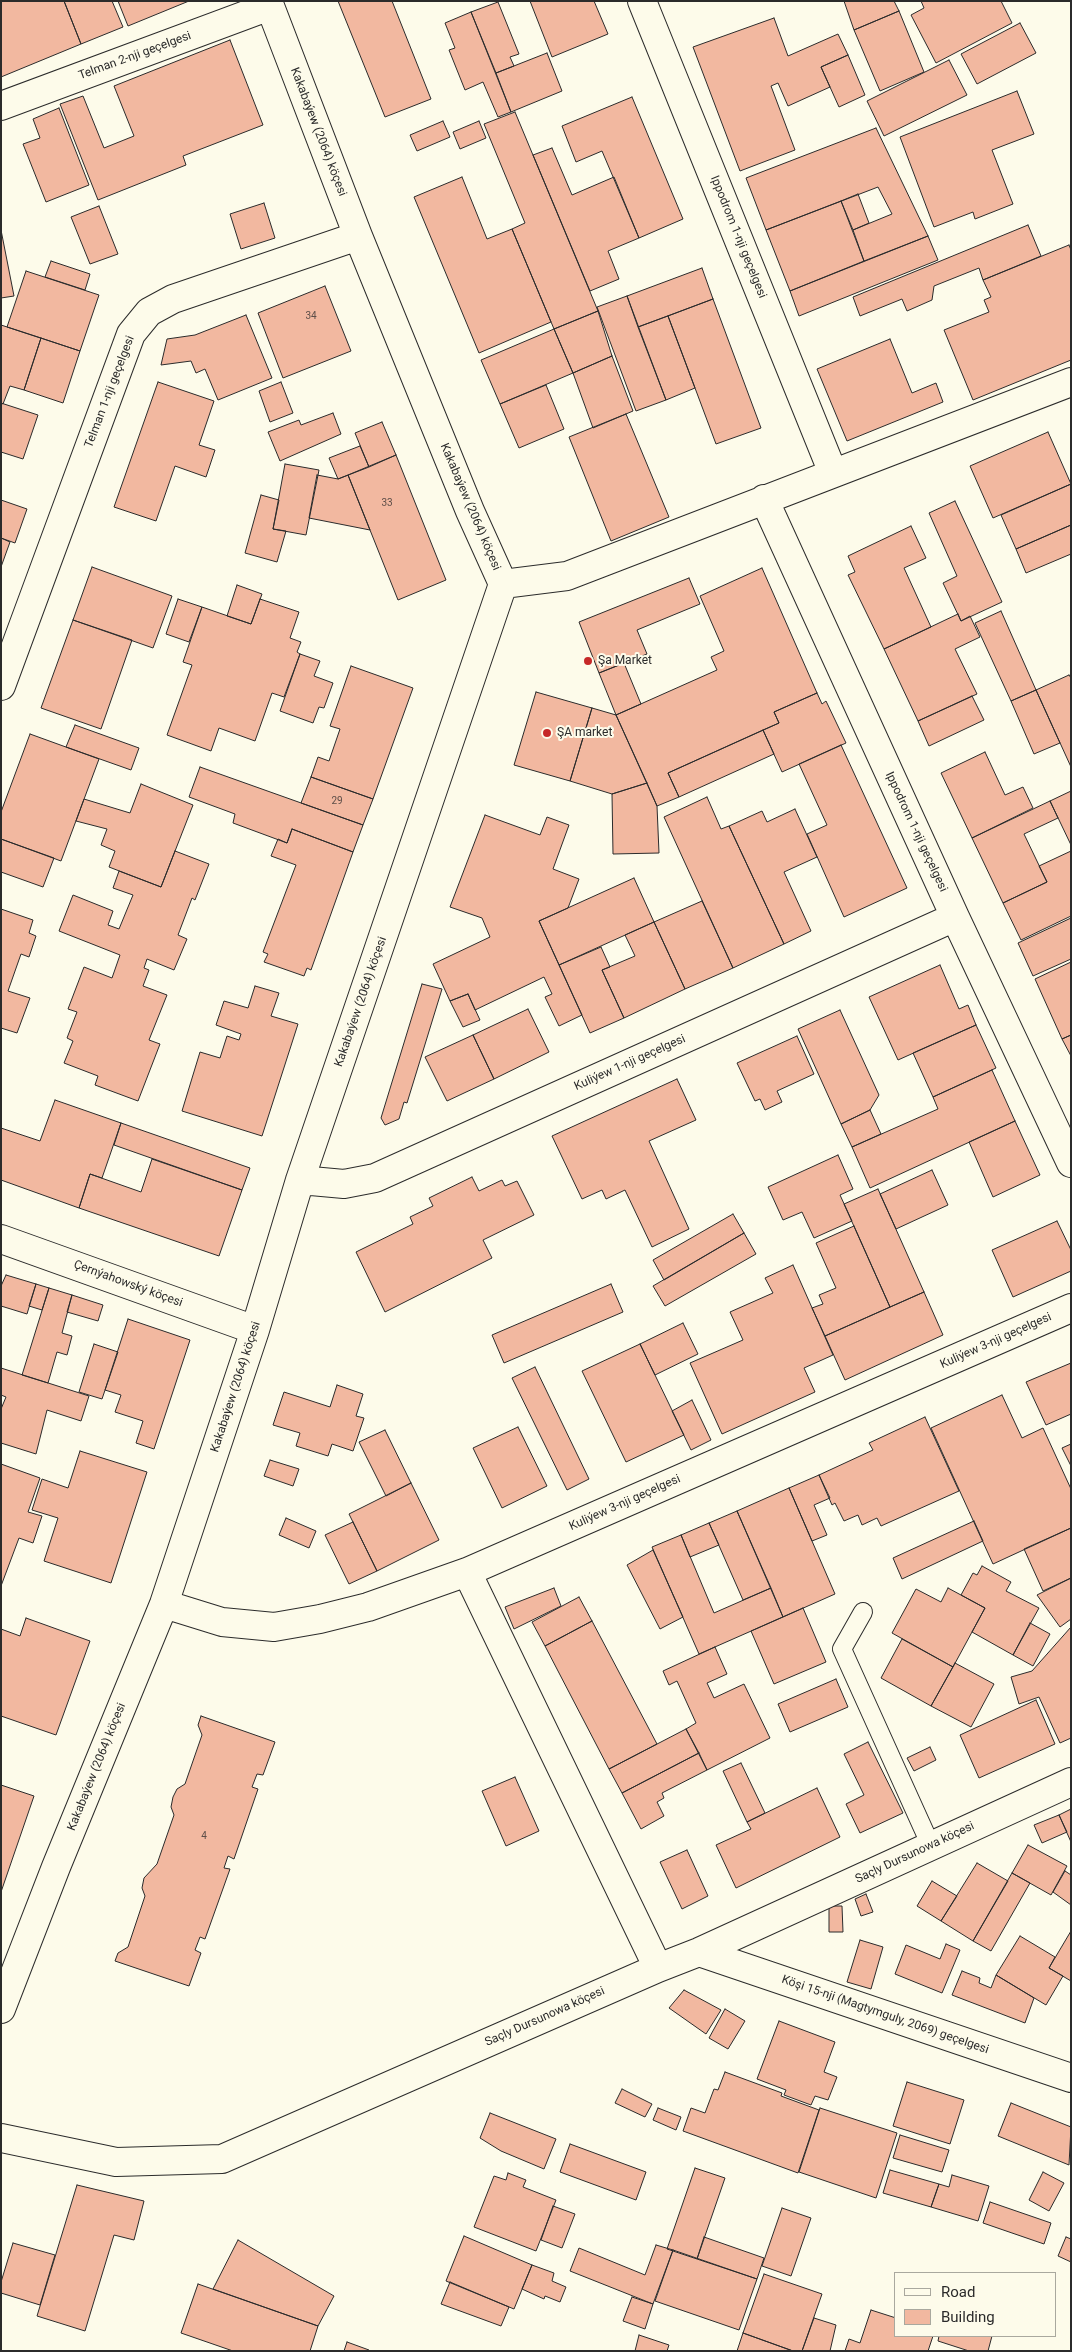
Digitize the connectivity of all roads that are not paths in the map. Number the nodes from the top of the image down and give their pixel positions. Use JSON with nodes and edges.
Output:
{"nodes":[{"id":1,"x":642,"y":1,"type":"edge"},
{"id":2,"x":269,"y":4,"type":"edge"},
{"id":3,"x":1,"y":106,"type":"edge"},
{"id":4,"x":358,"y":236,"type":"junction"},
{"id":5,"x":1071,"y":382,"type":"edge"},
{"id":6,"x":833,"y":473,"type":"junction"},
{"id":7,"x":764,"y":500,"type":"junction"},
{"id":8,"x":503,"y":584,"type":"junction"},
{"id":9,"x":1,"y":686,"type":"edge"},
{"id":10,"x":954,"y":917,"type":"junction"},
{"id":11,"x":1071,"y":1163,"type":"edge"},
{"id":12,"x":300,"y":1180,"type":"junction"},
{"id":13,"x":1,"y":1238,"type":"edge"},
{"id":14,"x":1071,"y":1308,"type":"edge"},
{"id":15,"x":255,"y":1330,"type":"junction"},
{"id":16,"x":467,"y":1572,"type":"junction"},
{"id":17,"x":164,"y":1604,"type":"junction"},
{"id":18,"x":863,"y":1612,"type":"dead end"},
{"id":19,"x":1071,"y":1782,"type":"edge"},
{"id":20,"x":931,"y":1846,"type":"junction"},
{"id":21,"x":699,"y":1952,"type":"junction"},
{"id":22,"x":658,"y":1968,"type":"junction"},
{"id":23,"x":1,"y":2009,"type":"edge"},
{"id":24,"x":1071,"y":2078,"type":"edge"},
{"id":25,"x":1,"y":2138,"type":"edge"}],
"edges":[{"from":1,"to":6,"type":"street","name":"Ippodrom 1-nji geçelgesi"},
{"from":2,"to":3,"type":"street","name":"Telman 2-nji geçelgesi"},
{"from":2,"to":4,"type":"street","name":"Kakabaýew (2064) köçesi"},
{"from":4,"to":8,"type":"street","name":"Kakabaýew (2064) köçesi"},
{"from":4,"to":9,"type":"street","name":"Telman 1-nji geçelgesi"},
{"from":5,"to":6,"type":"street"},
{"from":6,"to":7,"type":"street"},
{"from":7,"to":8,"type":"street"},
{"from":7,"to":10,"type":"street","name":"Ippodrom 1-nji geçelgesi"},
{"from":8,"to":12,"type":"street","name":"Kakabaýew (2064) köçesi"},
{"from":10,"to":11,"type":"street","name":"Ippodrom 1-nji geçelgesi"},
{"from":10,"to":12,"type":"street","name":"Kuliýew 1-nji geçelgesi"},
{"from":12,"to":15,"type":"street","name":"Kakabaýew (2064) köçesi"},
{"from":13,"to":15,"type":"street","name":"Çernýahowský köçesi"},
{"from":14,"to":16,"type":"street","name":"Kuliýew 3-nji geçelgesi"},
{"from":15,"to":17,"type":"street","name":"Kakabaýew (2064) köçesi"},
{"from":16,"to":17,"type":"street","name":"Kuliýew 3-nji geçelgesi"},
{"from":16,"to":22,"type":"street"},
{"from":17,"to":23,"type":"street","name":"Kakabaýew (2064) köçesi"},
{"from":18,"to":20,"type":"lane"},
{"from":19,"to":20,"type":"street","name":"Saçly Dursunowa köçesi"},
{"from":20,"to":21,"type":"street","name":"Saçly Dursunowa köçesi"},
{"from":21,"to":22,"type":"street","name":"Saçly Dursunowa köçesi"},
{"from":21,"to":24,"type":"street","name":"Köşi 15-nji (Magtymguly, 2069) geçelgesi"},
{"from":22,"to":25,"type":"street","name":"Saçly Dursunowa köçesi"}]}
